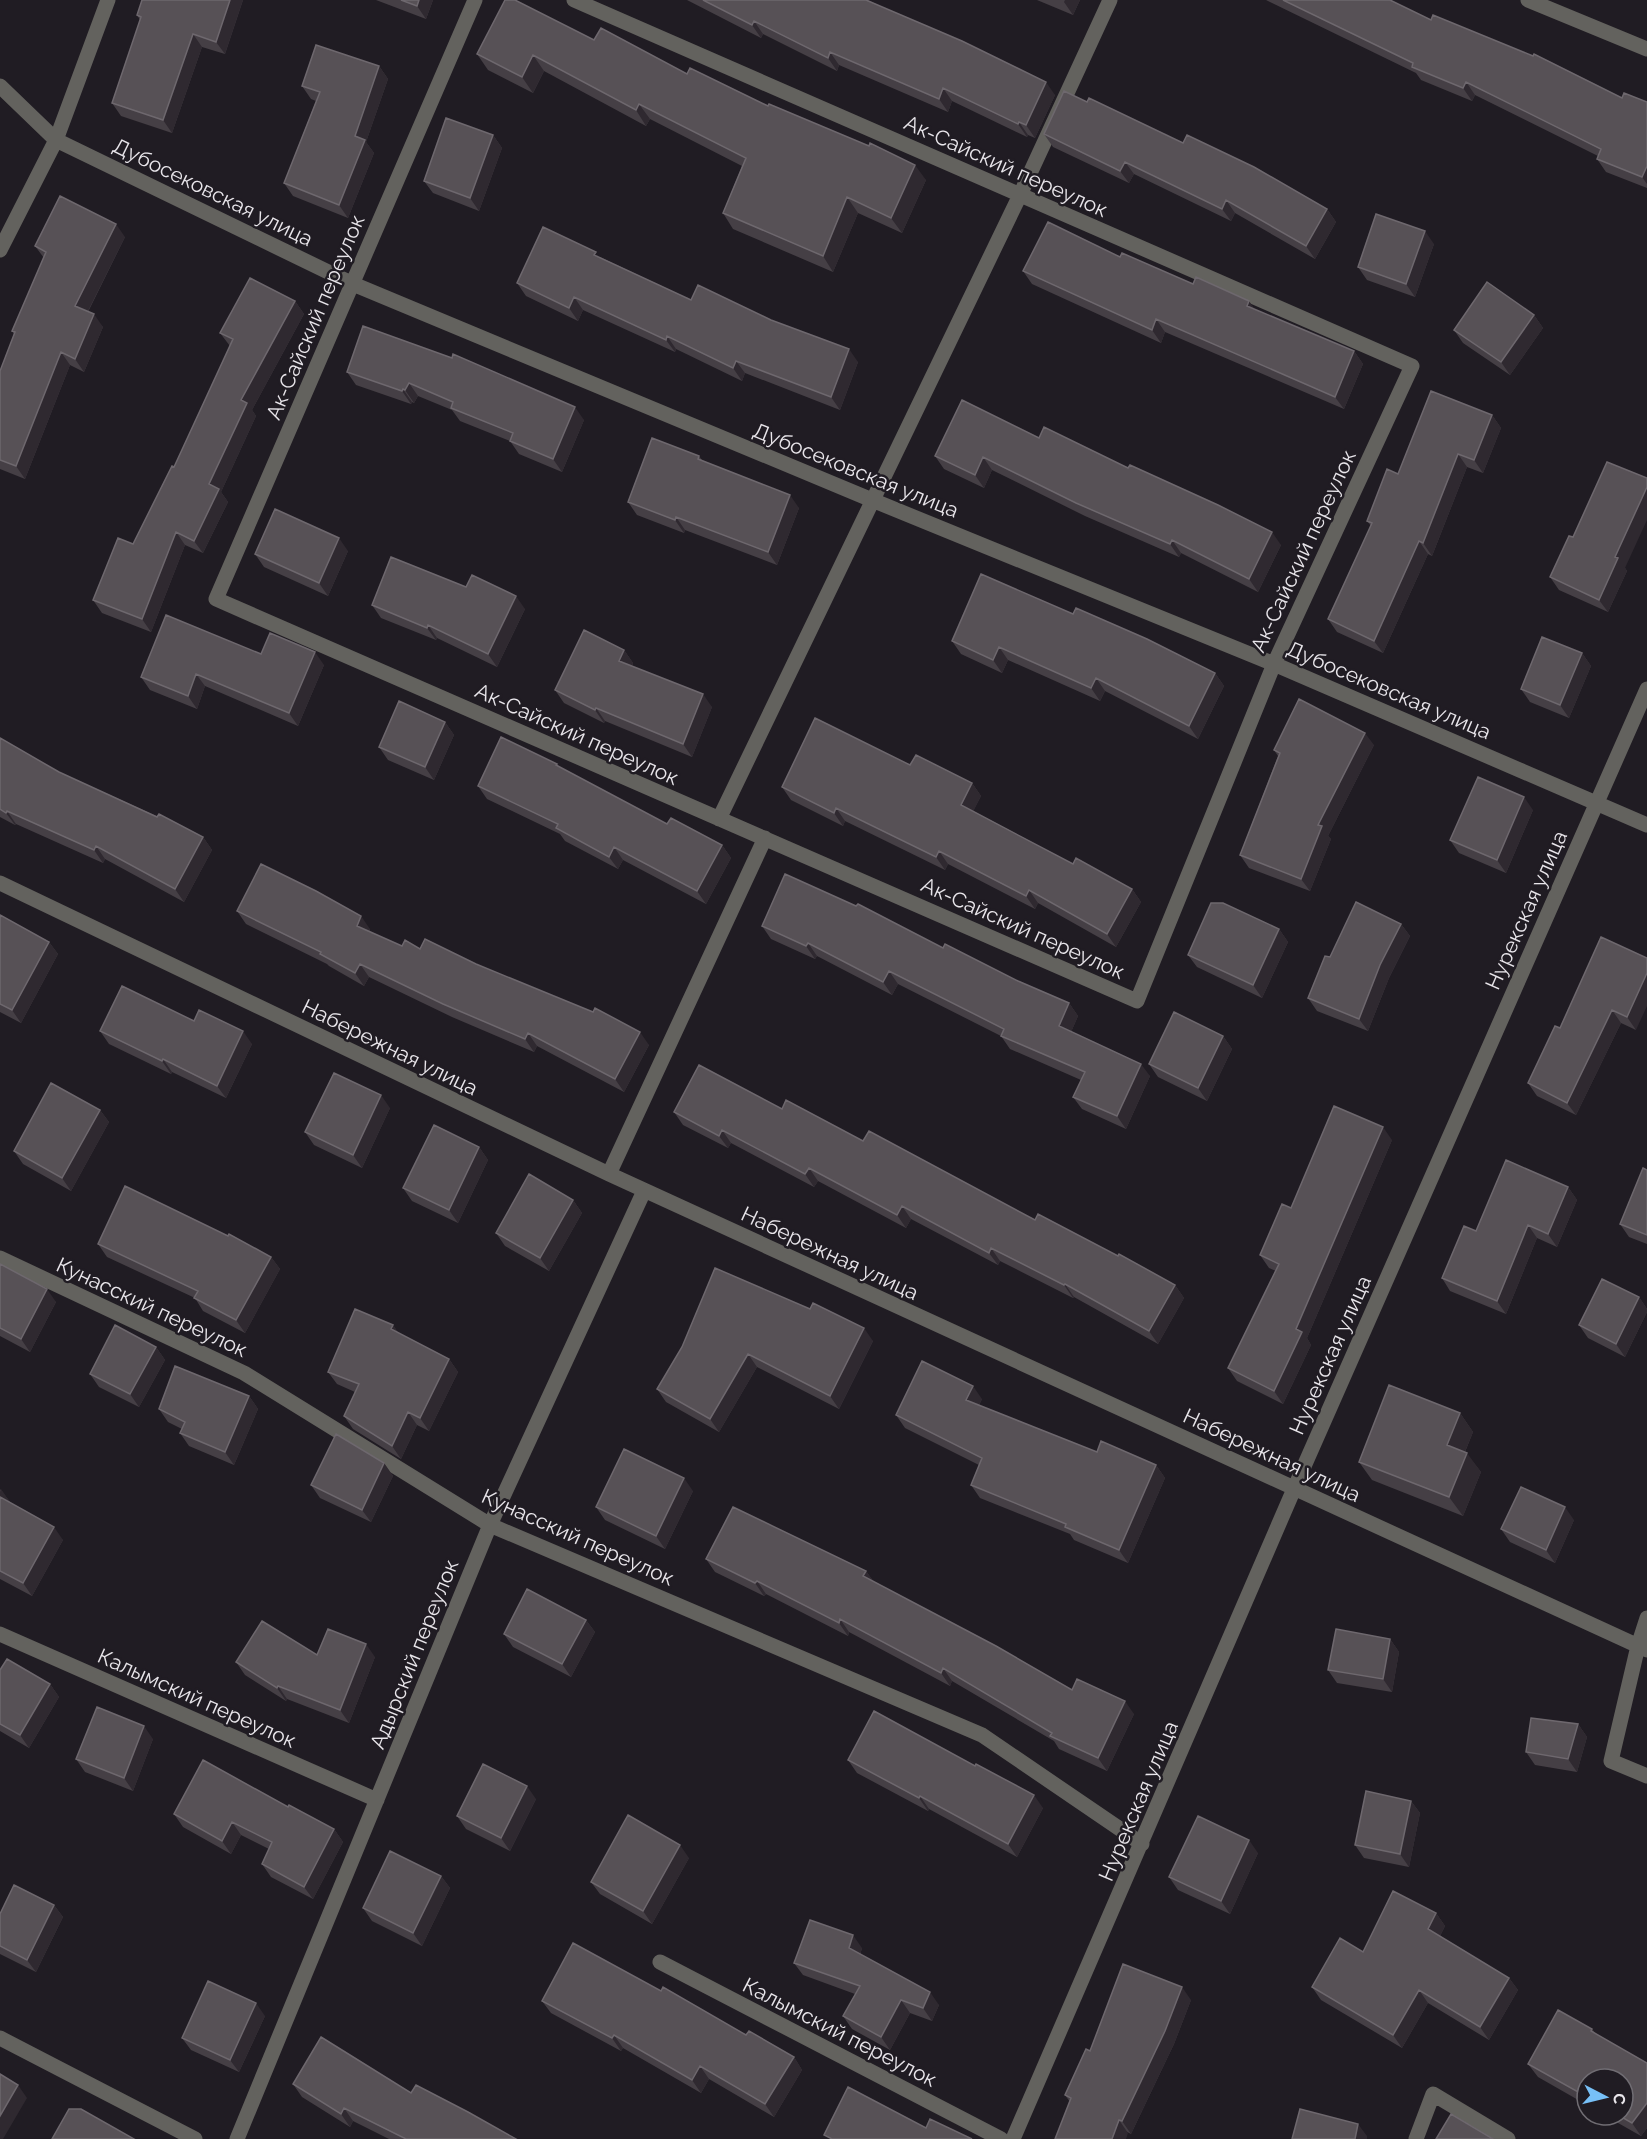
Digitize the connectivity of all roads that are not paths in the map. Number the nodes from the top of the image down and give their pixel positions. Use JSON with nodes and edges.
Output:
{"nodes":[{"id":1,"x":108,"y":0,"type":"edge"},
{"id":2,"x":475,"y":0,"type":"edge"},
{"id":3,"x":574,"y":0,"type":"edge"},
{"id":4,"x":1110,"y":0,"type":"edge"},
{"id":5,"x":1528,"y":0,"type":"edge"},
{"id":6,"x":1647,"y":49,"type":"edge"},
{"id":7,"x":0,"y":87,"type":"edge"},
{"id":8,"x":56,"y":140,"type":"junction"},
{"id":9,"x":1020,"y":195,"type":"junction"},
{"id":10,"x":0,"y":250,"type":"edge"},
{"id":11,"x":353,"y":284,"type":"junction"},
{"id":12,"x":872,"y":500,"type":"junction"},
{"id":13,"x":1274,"y":664,"type":"junction"},
{"id":14,"x":1647,"y":689,"type":"edge"},
{"id":15,"x":1596,"y":802,"type":"junction"},
{"id":16,"x":719,"y":819,"type":"junction"},
{"id":17,"x":1647,"y":825,"type":"edge"},
{"id":18,"x":765,"y":838,"type":"junction"},
{"id":19,"x":0,"y":883,"type":"edge"},
{"id":20,"x":609,"y":1174,"type":"junction"},
{"id":21,"x":644,"y":1191,"type":"junction"},
{"id":22,"x":0,"y":1258,"type":"edge"},
{"id":23,"x":1294,"y":1489,"type":"junction"},
{"id":24,"x":490,"y":1525,"type":"junction"},
{"id":25,"x":1647,"y":1618,"type":"edge"},
{"id":26,"x":0,"y":1634,"type":"edge"},
{"id":27,"x":1642,"y":1648,"type":"edge"},
{"id":28,"x":1647,"y":1776,"type":"edge"},
{"id":29,"x":376,"y":1800,"type":"junction"},
{"id":30,"x":1142,"y":1844,"type":"junction"},
{"id":31,"x":660,"y":1962,"type":"dead end"},
{"id":32,"x":0,"y":2038,"type":"edge"},
{"id":33,"x":195,"y":2139,"type":"edge"},
{"id":34,"x":237,"y":2139,"type":"edge"},
{"id":35,"x":1001,"y":2139,"type":"edge"},
{"id":36,"x":1013,"y":2139,"type":"edge"},
{"id":37,"x":1416,"y":2139,"type":"edge"},
{"id":38,"x":1508,"y":2139,"type":"edge"}],
"edges":[{"from":1,"to":8,"type":"street"},
{"from":2,"to":11,"type":"street","name":"Ак-Сайский переулок"},
{"from":3,"to":9,"type":"street","name":"Ак-Сайский переулок"},
{"from":4,"to":9,"type":"street"},
{"from":5,"to":6,"type":"street"},
{"from":7,"to":8,"type":"street","name":"Дубосековская улица"},
{"from":8,"to":10,"type":"street"},
{"from":8,"to":11,"type":"street","name":"Дубосековская улица"},
{"from":9,"to":12,"type":"street"},
{"from":9,"to":13,"type":"street","name":"Ак-Сайский переулок"},
{"from":11,"to":12,"type":"street","name":"Дубосековская улица"},
{"from":11,"to":16,"type":"street","name":"Ак-Сайский переулок"},
{"from":12,"to":13,"type":"street","name":"Дубосековская улица"},
{"from":12,"to":16,"type":"street"},
{"from":13,"to":15,"type":"street","name":"Дубосековская улица"},
{"from":13,"to":18,"type":"street","name":"Ак-Сайский переулок"},
{"from":14,"to":15,"type":"street","name":"Нурекская улица"},
{"from":15,"to":17,"type":"street","name":"Дубосековская улица"},
{"from":15,"to":23,"type":"street","name":"Нурекская улица"},
{"from":16,"to":18,"type":"street","name":"Ак-Сайский переулок"},
{"from":18,"to":20,"type":"street"},
{"from":19,"to":20,"type":"street","name":"Набережная улица"},
{"from":20,"to":21,"type":"street","name":"Набережная улица"},
{"from":21,"to":23,"type":"street","name":"Набережная улица"},
{"from":21,"to":24,"type":"street","name":"Адырский переулок"},
{"from":22,"to":24,"type":"street","name":"Кунасский переулок"},
{"from":23,"to":27,"type":"street","name":"Набережная улица"},
{"from":23,"to":30,"type":"street","name":"Нурекская улица"},
{"from":24,"to":29,"type":"street","name":"Адырский переулок"},
{"from":24,"to":30,"type":"street","name":"Кунасский переулок"},
{"from":25,"to":27,"type":"street"},
{"from":26,"to":29,"type":"street","name":"Калымский переулок"},
{"from":27,"to":28,"type":"street"},
{"from":29,"to":34,"type":"street","name":"Адырский переулок"},
{"from":30,"to":36,"type":"street","name":"Нурекская улица"},
{"from":31,"to":35,"type":"street","name":"Калымский переулок"},
{"from":32,"to":33,"type":"street"},
{"from":37,"to":38,"type":"street"}]}
